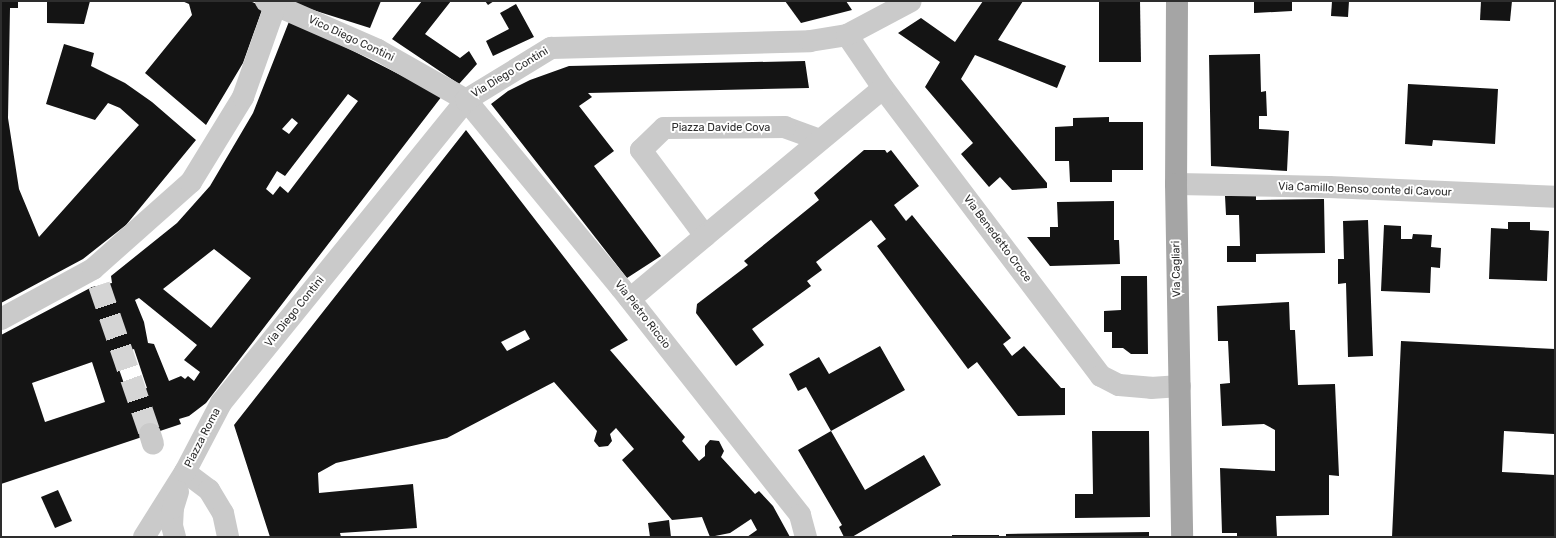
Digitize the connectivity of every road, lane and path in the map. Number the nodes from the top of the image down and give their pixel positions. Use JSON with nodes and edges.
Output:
{"nodes":[{"id":1,"x":911,"y":1,"type":"edge"},
{"id":2,"x":1177,"y":1,"type":"edge"},
{"id":3,"x":273,"y":2,"type":"edge"},
{"id":4,"x":847,"y":35,"type":"junction"},
{"id":5,"x":883,"y":88,"type":"junction"},
{"id":6,"x":466,"y":100,"type":"junction"},
{"id":7,"x":820,"y":140,"type":"junction"},
{"id":8,"x":1176,"y":184,"type":"junction"},
{"id":9,"x":1555,"y":197,"type":"edge"},
{"id":10,"x":705,"y":236,"type":"junction"},
{"id":11,"x":630,"y":299,"type":"junction"},
{"id":12,"x":1,"y":319,"type":"edge"},
{"id":13,"x":1180,"y":386,"type":"junction"},
{"id":14,"x":221,"y":403,"type":"joint"},
{"id":15,"x":183,"y":475,"type":"junction"},
{"id":16,"x":144,"y":537,"type":"edge"},
{"id":17,"x":175,"y":537,"type":"edge"},
{"id":18,"x":228,"y":537,"type":"edge"},
{"id":19,"x":806,"y":537,"type":"edge"},
{"id":20,"x":1182,"y":537,"type":"edge"}],
"edges":[{"from":1,"to":4,"type":"street","name":"Via Diego Contini"},
{"from":2,"to":8,"type":"main road","name":"Via Cagliari"},
{"from":3,"to":6,"type":"street","name":"Vico Diego Contini"},
{"from":3,"to":12,"type":"street"},
{"from":4,"to":5,"type":"street","name":"Via Benedetto Croce"},
{"from":4,"to":6,"type":"street","name":"Via Diego Contini"},
{"from":5,"to":7,"type":"street"},
{"from":5,"to":13,"type":"street","name":"Via Benedetto Croce"},
{"from":6,"to":11,"type":"street","name":"Via Pietro Riccio"},
{"from":6,"to":14,"type":"street","name":"Via Diego Contini"},
{"from":7,"to":10,"type":"street"},
{"from":7,"to":10,"type":"street","name":"Piazza Davide Cova"},
{"from":8,"to":9,"type":"street","name":"Via Camillo Benso conte di Cavour"},
{"from":8,"to":13,"type":"main road","name":"Via Cagliari"},
{"from":10,"to":11,"type":"street"},
{"from":11,"to":19,"type":"street","name":"Via Pietro Riccio"},
{"from":13,"to":20,"type":"main road","name":"Via Cagliari"},
{"from":14,"to":15,"type":"street","name":"Piazza Roma"},
{"from":15,"to":16,"type":"street","name":"Piazza Roma"},
{"from":15,"to":17,"type":"street","name":"Piazza Roma"},
{"from":15,"to":18,"type":"street","name":"Piazza Roma"}]}
